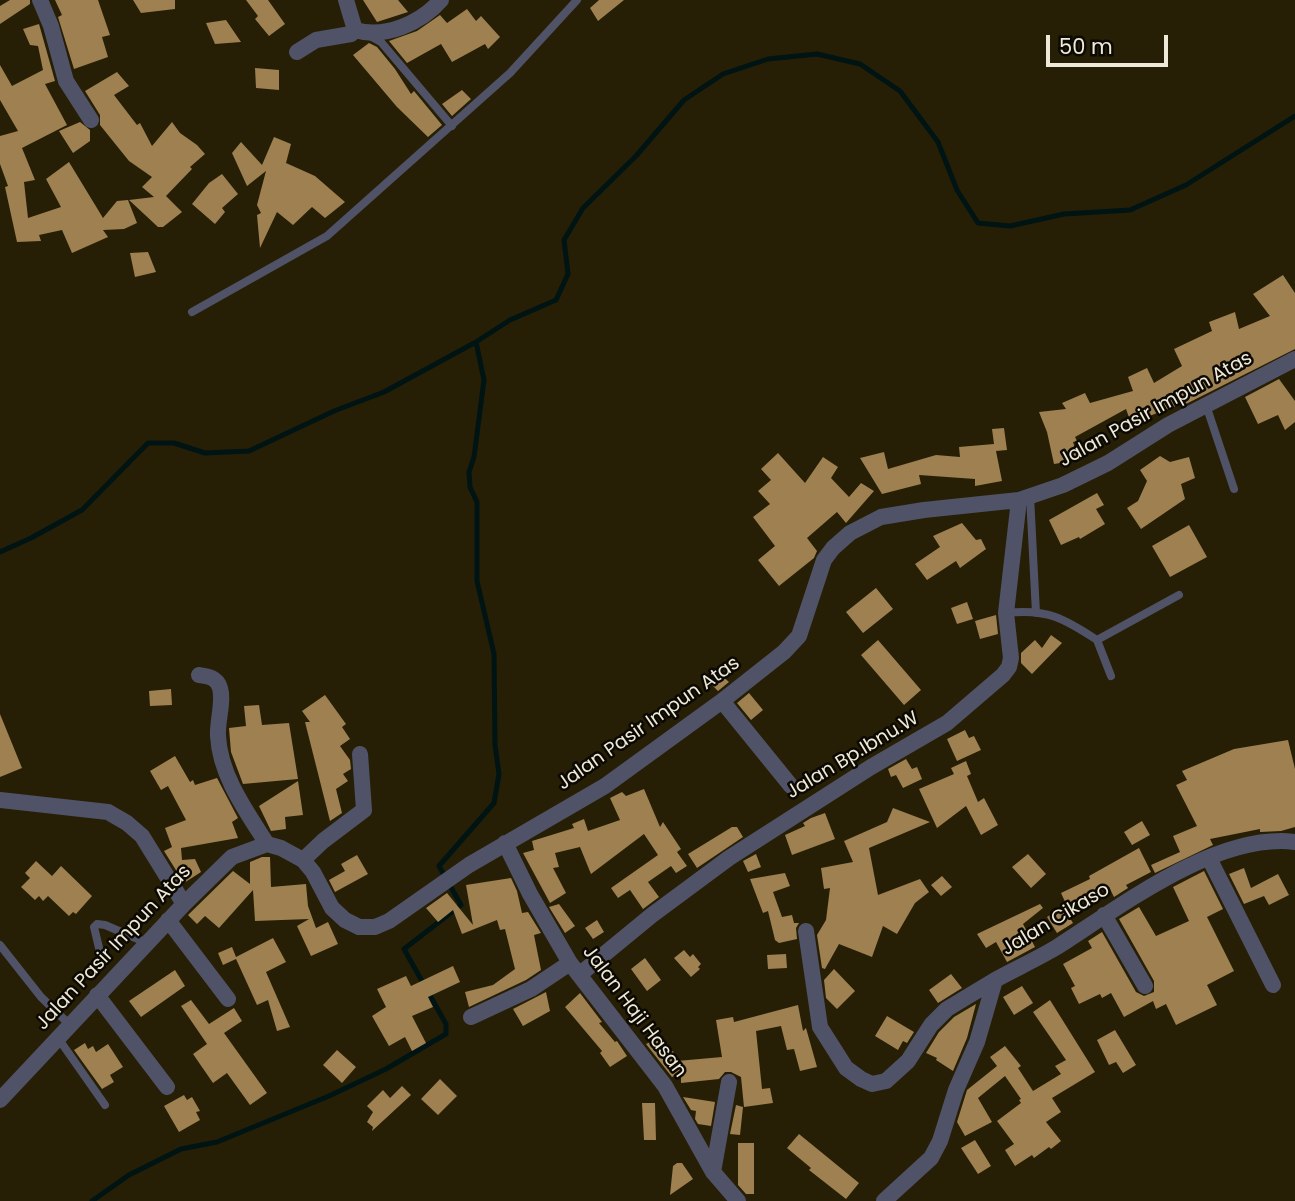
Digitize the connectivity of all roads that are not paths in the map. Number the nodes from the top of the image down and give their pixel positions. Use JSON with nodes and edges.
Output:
{"nodes":[{"id":1,"x":40,"y":0,"type":"edge"},
{"id":2,"x":346,"y":0,"type":"edge"},
{"id":3,"x":441,"y":0,"type":"edge"},
{"id":4,"x":577,"y":0,"type":"edge"},
{"id":5,"x":361,"y":32,"type":"junction"},
{"id":6,"x":297,"y":52,"type":"dead end"},
{"id":7,"x":92,"y":120,"type":"dead end"},
{"id":8,"x":452,"y":126,"type":"junction"},
{"id":9,"x":192,"y":312,"type":"dead end"},
{"id":10,"x":1295,"y":359,"type":"edge"},
{"id":11,"x":1206,"y":405,"type":"junction"},
{"id":12,"x":1234,"y":489,"type":"dead end"},
{"id":13,"x":1025,"y":498,"type":"junction"},
{"id":14,"x":1179,"y":595,"type":"dead end"},
{"id":15,"x":1006,"y":613,"type":"junction"},
{"id":16,"x":1036,"y":613,"type":"junction"},
{"id":17,"x":1097,"y":640,"type":"junction"},
{"id":18,"x":199,"y":675,"type":"dead end"},
{"id":19,"x":1111,"y":676,"type":"dead end"},
{"id":20,"x":722,"y":701,"type":"junction"},
{"id":21,"x":360,"y":754,"type":"dead end"},
{"id":22,"x":791,"y":786,"type":"dead end"},
{"id":23,"x":0,"y":800,"type":"edge"},
{"id":24,"x":1295,"y":842,"type":"edge"},
{"id":25,"x":505,"y":843,"type":"junction"},
{"id":26,"x":267,"y":844,"type":"junction"},
{"id":27,"x":1209,"y":858,"type":"junction"},
{"id":28,"x":303,"y":860,"type":"junction"},
{"id":29,"x":184,"y":904,"type":"junction"},
{"id":30,"x":1104,"y":915,"type":"junction"},
{"id":31,"x":168,"y":920,"type":"junction"},
{"id":32,"x":806,"y":931,"type":"dead end"},
{"id":33,"x":147,"y":943,"type":"junction"},
{"id":34,"x":0,"y":945,"type":"edge"},
{"id":35,"x":100,"y":951,"type":"dead end"},
{"id":36,"x":575,"y":969,"type":"junction"},
{"id":37,"x":995,"y":980,"type":"junction"},
{"id":38,"x":1273,"y":985,"type":"dead end"},
{"id":39,"x":1144,"y":986,"type":"dead end"},
{"id":40,"x":97,"y":995,"type":"junction"},
{"id":41,"x":228,"y":999,"type":"dead end"},
{"id":42,"x":471,"y":1017,"type":"dead end"},
{"id":43,"x":70,"y":1025,"type":"junction"},
{"id":44,"x":58,"y":1038,"type":"junction"},
{"id":45,"x":729,"y":1082,"type":"dead end"},
{"id":46,"x":167,"y":1087,"type":"dead end"},
{"id":47,"x":0,"y":1100,"type":"edge"},
{"id":48,"x":105,"y":1105,"type":"dead end"},
{"id":49,"x":713,"y":1172,"type":"junction"},
{"id":50,"x":738,"y":1201,"type":"edge"},
{"id":51,"x":884,"y":1201,"type":"edge"}],
"edges":[{"from":1,"to":7,"type":"street"},
{"from":2,"to":5,"type":"street"},
{"from":3,"to":5,"type":"street"},
{"from":4,"to":8,"type":"lane"},
{"from":5,"to":6,"type":"street"},
{"from":5,"to":8,"type":"lane"},
{"from":8,"to":9,"type":"lane"},
{"from":10,"to":11,"type":"street","name":"Jalan Pasir Impun Atas"},
{"from":11,"to":12,"type":"lane"},
{"from":11,"to":13,"type":"street","name":"Jalan Pasir Impun Atas"},
{"from":13,"to":15,"type":"street","name":"Jalan Bp.Ibnu.W"},
{"from":13,"to":16,"type":"lane"},
{"from":13,"to":20,"type":"street","name":"Jalan Pasir Impun Atas"},
{"from":14,"to":17,"type":"lane"},
{"from":15,"to":16,"type":"lane"},
{"from":15,"to":36,"type":"street","name":"Jalan Bp.Ibnu.W"},
{"from":16,"to":17,"type":"lane"},
{"from":17,"to":19,"type":"lane"},
{"from":18,"to":26,"type":"street"},
{"from":20,"to":22,"type":"street"},
{"from":20,"to":25,"type":"street","name":"Jalan Pasir Impun Atas"},
{"from":21,"to":28,"type":"street"},
{"from":23,"to":29,"type":"street"},
{"from":24,"to":27,"type":"street","name":"Jalan Cikaso"},
{"from":25,"to":28,"type":"street","name":"Jalan Pasir Impun Atas"},
{"from":25,"to":36,"type":"street","name":"Jalan Haji Hasan"},
{"from":26,"to":28,"type":"street"},
{"from":26,"to":29,"type":"street","name":"Jalan Pasir Impun Atas"},
{"from":27,"to":30,"type":"street","name":"Jalan Cikaso"},
{"from":27,"to":38,"type":"street"},
{"from":29,"to":31,"type":"street","name":"Jalan Pasir Impun Atas"},
{"from":30,"to":37,"type":"street","name":"Jalan Cikaso"},
{"from":30,"to":39,"type":"street"},
{"from":31,"to":33,"type":"street","name":"Jalan Pasir Impun Atas"},
{"from":31,"to":41,"type":"street"},
{"from":32,"to":37,"type":"street"},
{"from":33,"to":35,"type":"lane"},
{"from":33,"to":40,"type":"street","name":"Jalan Pasir Impun Atas"},
{"from":34,"to":43,"type":"lane"},
{"from":36,"to":42,"type":"street","name":"Jalan Bp.Ibnu.W"},
{"from":36,"to":49,"type":"street","name":"Jalan Haji Hasan"},
{"from":37,"to":51,"type":"street","name":"Jalan Cikaso"},
{"from":40,"to":43,"type":"street","name":"Jalan Pasir Impun Atas"},
{"from":40,"to":46,"type":"street"},
{"from":43,"to":44,"type":"street","name":"Jalan Pasir Impun Atas"},
{"from":44,"to":47,"type":"street","name":"Jalan Pasir Impun Atas"},
{"from":44,"to":48,"type":"lane"},
{"from":45,"to":49,"type":"street"},
{"from":49,"to":50,"type":"street","name":"Jalan Haji Hasan"}]}
